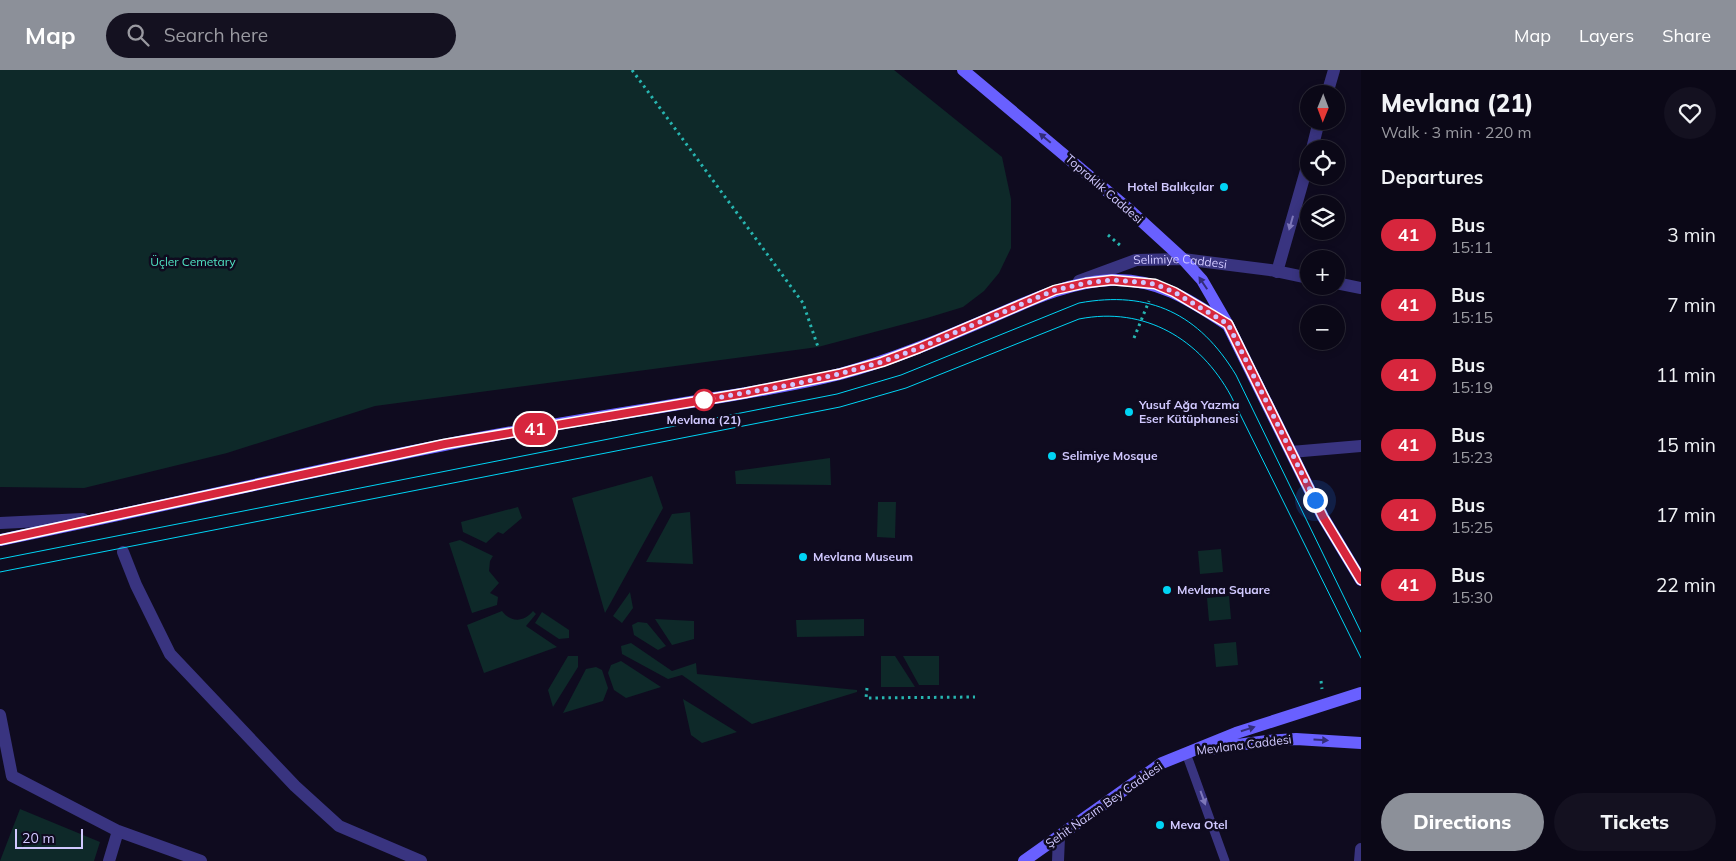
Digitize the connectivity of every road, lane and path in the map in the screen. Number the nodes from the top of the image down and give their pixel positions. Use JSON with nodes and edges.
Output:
{"nodes":[{"id":1,"x":632,"y":70,"type":"edge"},
{"id":2,"x":962,"y":70,"type":"edge"},
{"id":3,"x":1334,"y":70,"type":"edge"},
{"id":4,"x":973,"y":75,"type":"edge"},
{"id":5,"x":1330,"y":85,"type":"edge"},
{"id":6,"x":1302,"y":185,"type":"edge"},
{"id":7,"x":1183,"y":259,"type":"junction"},
{"id":8,"x":1278,"y":272,"type":"junction"},
{"id":9,"x":1300,"y":276,"type":"edge"},
{"id":10,"x":1155,"y":284,"type":"junction"},
{"id":11,"x":1345,"y":285,"type":"edge"},
{"id":12,"x":1361,"y":288,"type":"edge"},
{"id":13,"x":1055,"y":290,"type":"junction"},
{"id":14,"x":1228,"y":324,"type":"junction"},
{"id":15,"x":1134,"y":338,"type":"dead end"},
{"id":16,"x":818,"y":347,"type":"dead end"},
{"id":17,"x":1361,"y":446,"type":"edge"},
{"id":18,"x":1291,"y":452,"type":"junction"},
{"id":19,"x":103,"y":518,"type":"junction"},
{"id":20,"x":0,"y":523,"type":"edge"},
{"id":21,"x":0,"y":540,"type":"edge"},
{"id":22,"x":123,"y":552,"type":"dead end"},
{"id":23,"x":1361,"y":580,"type":"edge"},
{"id":24,"x":867,"y":688,"type":"dead end"},
{"id":25,"x":1361,"y":693,"type":"edge"},
{"id":26,"x":975,"y":696,"type":"dead end"},
{"id":27,"x":0,"y":715,"type":"edge"},
{"id":28,"x":1361,"y":743,"type":"edge"},
{"id":29,"x":1186,"y":752,"type":"junction"},
{"id":30,"x":118,"y":831,"type":"junction"},
{"id":31,"x":1059,"y":837,"type":"junction"},
{"id":32,"x":1361,"y":849,"type":"edge"},
{"id":33,"x":110,"y":861,"type":"edge"},
{"id":34,"x":202,"y":861,"type":"edge"},
{"id":35,"x":422,"y":861,"type":"edge"},
{"id":36,"x":1024,"y":861,"type":"edge"},
{"id":37,"x":1058,"y":861,"type":"edge"},
{"id":38,"x":1225,"y":861,"type":"edge"},
{"id":39,"x":1360,"y":861,"type":"edge"}],
"edges":[{"from":1,"to":16,"type":"path"},
{"from":2,"to":4,"type":"main road","name":"Topraklık Caddesi"},
{"from":3,"to":5,"type":"street"},
{"from":7,"to":4,"type":"main road","name":"Topraklık Caddesi","one_way":true},
{"from":6,"to":8,"type":"street","one_way":true},
{"from":7,"to":8,"type":"street","name":"Selimiye Caddesi"},
{"from":7,"to":13,"type":"street","name":"Selimiye Caddesi"},
{"from":14,"to":7,"type":"main road","name":"Topraklık Caddesi","one_way":true},
{"from":8,"to":9,"type":"street","name":"Selimiye Caddesi"},
{"from":10,"to":13,"type":"main road"},
{"from":10,"to":14,"type":"main road"},
{"from":10,"to":15,"type":"path"},
{"from":11,"to":12,"type":"street"},
{"from":13,"to":19,"type":"main road"},
{"from":14,"to":18,"type":"main road","name":"Topraklık Caddesi"},
{"from":17,"to":18,"type":"street"},
{"from":18,"to":23,"type":"main road","name":"Topraklık Caddesi"},
{"from":19,"to":20,"type":"street"},
{"from":19,"to":21,"type":"main road"},
{"from":22,"to":35,"type":"street"},
{"from":24,"to":26,"type":"path"},
{"from":29,"to":25,"type":"main road","one_way":true},
{"from":27,"to":30,"type":"street"},
{"from":29,"to":28,"type":"main road","name":"Mevlana Caddesi","one_way":true},
{"from":29,"to":31,"type":"main road","name":"Şehit Nazım Bey Caddesi"},
{"from":29,"to":38,"type":"lane","one_way":true},
{"from":30,"to":33,"type":"street"},
{"from":30,"to":34,"type":"street"},
{"from":31,"to":36,"type":"main road","name":"Şehit Nazım Bey Caddesi"},
{"from":31,"to":37,"type":"street"},
{"from":32,"to":39,"type":"street"}]}
